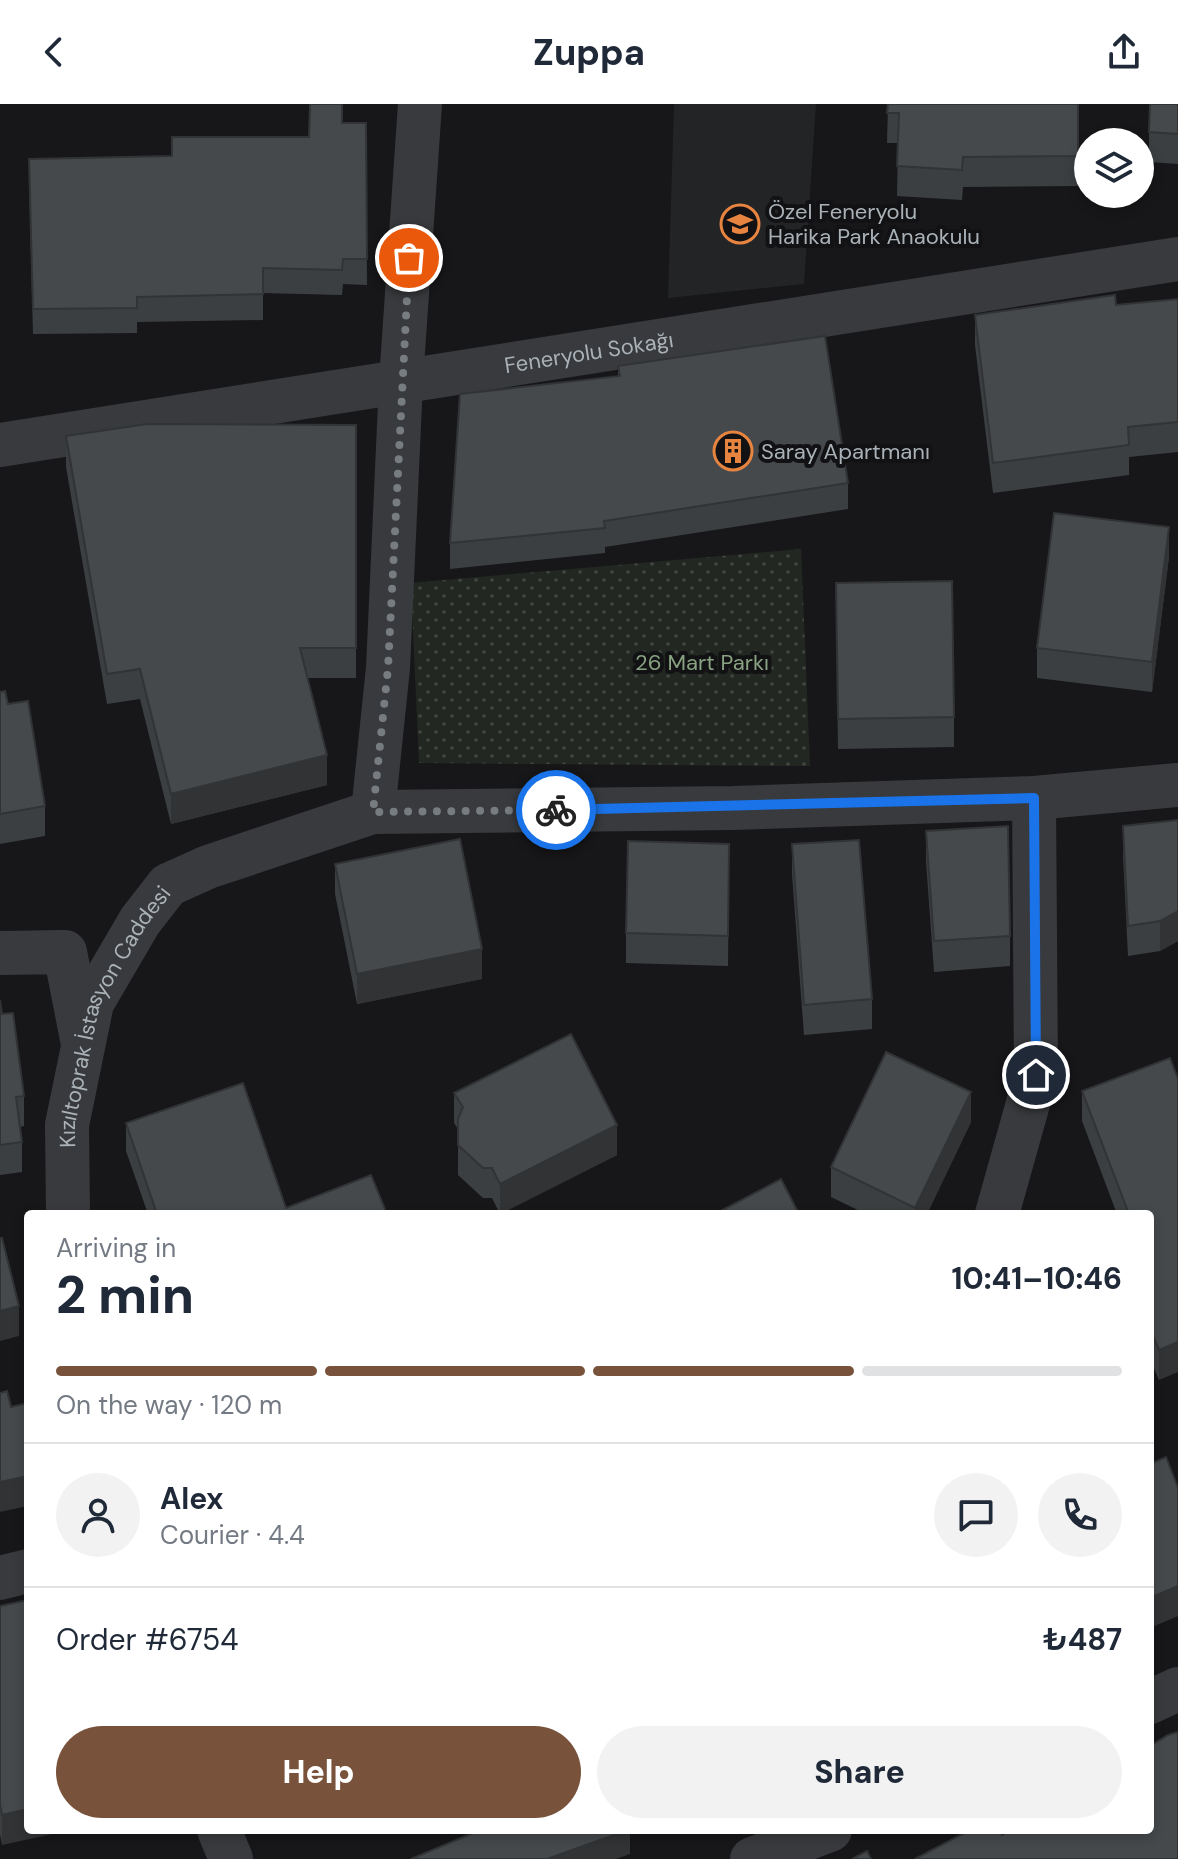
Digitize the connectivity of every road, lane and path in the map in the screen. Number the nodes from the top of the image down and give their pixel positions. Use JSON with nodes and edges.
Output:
{"nodes":[{"id":1,"x":420,"y":104,"type":"edge"},
{"id":2,"x":1178,"y":259,"type":"edge"},
{"id":3,"x":401,"y":381,"type":"junction"},
{"id":4,"x":0,"y":445,"type":"edge"},
{"id":5,"x":1178,"y":785,"type":"edge"},
{"id":6,"x":1034,"y":798,"type":"junction"},
{"id":7,"x":373,"y":812,"type":"junction"},
{"id":8,"x":0,"y":953,"type":"edge"},
{"id":9,"x":83,"y":1045,"type":"junction"},
{"id":10,"x":68,"y":1210,"type":"edge"},
{"id":11,"x":998,"y":1210,"type":"edge"},
{"id":12,"x":24,"y":1572,"type":"edge"},
{"id":13,"x":0,"y":1578,"type":"edge"},
{"id":14,"x":1178,"y":1689,"type":"edge"},
{"id":15,"x":1154,"y":1700,"type":"edge"},
{"id":16,"x":221,"y":1834,"type":"edge"},
{"id":17,"x":819,"y":1834,"type":"edge"},
{"id":18,"x":231,"y":1859,"type":"edge"},
{"id":19,"x":752,"y":1859,"type":"edge"}],
"edges":[{"from":1,"to":3,"type":"street"},
{"from":2,"to":3,"type":"street","name":"Feneryolu Sokağı"},
{"from":3,"to":4,"type":"street","name":"Feneryolu Sokağı"},
{"from":3,"to":7,"type":"street"},
{"from":5,"to":6,"type":"street","name":"Kızıltoprak İstasyon Caddesi"},
{"from":6,"to":7,"type":"street","name":"Kızıltoprak İstasyon Caddesi"},
{"from":6,"to":11,"type":"street"},
{"from":7,"to":9,"type":"street","name":"Kızıltoprak İstasyon Caddesi"},
{"from":8,"to":9,"type":"street"},
{"from":9,"to":10,"type":"street","name":"Kızıltoprak İstasyon Caddesi"},
{"from":12,"to":13,"type":"street"},
{"from":14,"to":15,"type":"street"},
{"from":16,"to":18,"type":"street"},
{"from":17,"to":19,"type":"street"}]}
